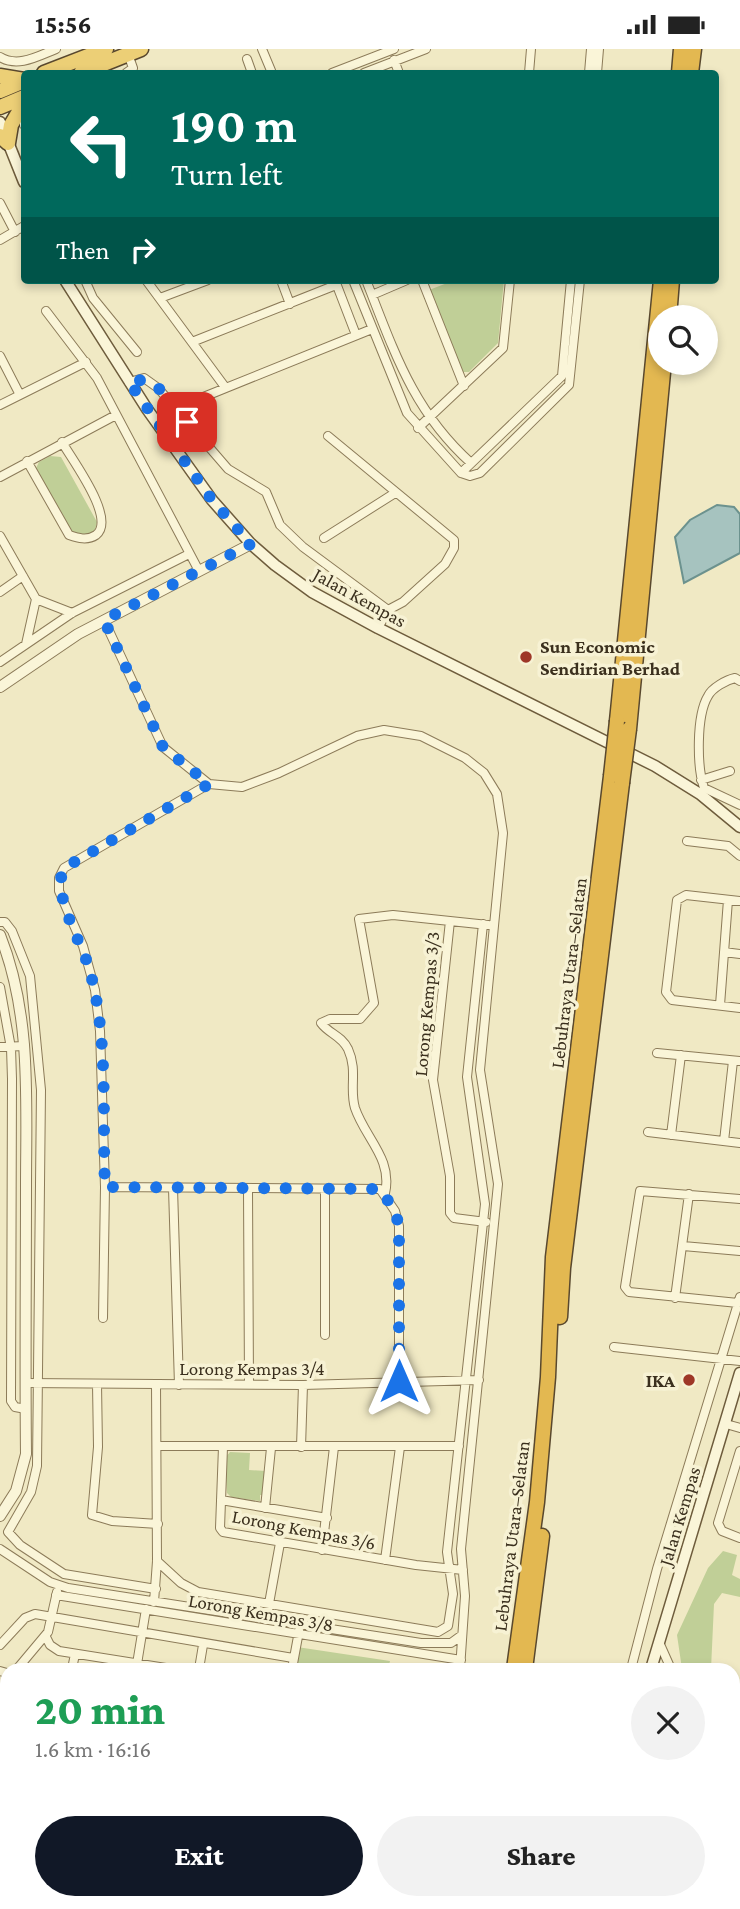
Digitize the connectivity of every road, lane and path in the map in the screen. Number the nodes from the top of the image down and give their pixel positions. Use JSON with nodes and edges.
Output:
{"nodes":[{"id":1,"x":56,"y":49,"type":"edge"},
{"id":2,"x":106,"y":49,"type":"edge"},
{"id":3,"x":262,"y":49,"type":"edge"},
{"id":4,"x":426,"y":49,"type":"edge"},
{"id":5,"x":531,"y":49,"type":"edge"},
{"id":6,"x":591,"y":49,"type":"edge"},
{"id":7,"x":599,"y":49,"type":"edge"},
{"id":8,"x":681,"y":49,"type":"edge"},
{"id":9,"x":694,"y":49,"type":"edge"},
{"id":10,"x":392,"y":50,"type":"edge"},
{"id":11,"x":135,"y":52,"type":"edge"},
{"id":12,"x":0,"y":58,"type":"edge"},
{"id":13,"x":247,"y":59,"type":"dead end"},
{"id":14,"x":395,"y":62,"type":"junction"},
{"id":15,"x":52,"y":70,"type":"edge"},
{"id":16,"x":88,"y":70,"type":"edge"},
{"id":17,"x":129,"y":70,"type":"edge"},
{"id":18,"x":251,"y":70,"type":"edge"},
{"id":19,"x":271,"y":70,"type":"edge"},
{"id":20,"x":340,"y":70,"type":"edge"},
{"id":21,"x":372,"y":70,"type":"edge"},
{"id":22,"x":398,"y":70,"type":"edge"},
{"id":23,"x":529,"y":70,"type":"edge"},
{"id":24,"x":589,"y":70,"type":"edge"},
{"id":25,"x":597,"y":70,"type":"edge"},
{"id":26,"x":679,"y":70,"type":"edge"},
{"id":27,"x":691,"y":70,"type":"edge"},
{"id":28,"x":0,"y":76,"type":"edge"},
{"id":29,"x":21,"y":80,"type":"edge"},
{"id":30,"x":21,"y":82,"type":"edge"},
{"id":31,"x":0,"y":91,"type":"edge"},
{"id":32,"x":21,"y":98,"type":"edge"},
{"id":33,"x":0,"y":107,"type":"edge"},
{"id":34,"x":21,"y":108,"type":"edge"},
{"id":35,"x":0,"y":122,"type":"edge"},
{"id":36,"x":4,"y":140,"type":"edge"},
{"id":37,"x":21,"y":175,"type":"edge"},
{"id":38,"x":0,"y":202,"type":"edge"},
{"id":39,"x":21,"y":228,"type":"edge"},
{"id":40,"x":15,"y":232,"type":"junction"},
{"id":41,"x":0,"y":240,"type":"edge"},
{"id":42,"x":68,"y":284,"type":"edge"},
{"id":43,"x":87,"y":284,"type":"edge"},
{"id":44,"x":149,"y":284,"type":"edge"},
{"id":45,"x":197,"y":284,"type":"edge"},
{"id":46,"x":282,"y":284,"type":"edge"},
{"id":47,"x":331,"y":284,"type":"edge"},
{"id":48,"x":336,"y":284,"type":"edge"},
{"id":49,"x":355,"y":284,"type":"edge"},
{"id":50,"x":368,"y":284,"type":"edge"},
{"id":51,"x":398,"y":284,"type":"edge"},
{"id":52,"x":424,"y":284,"type":"edge"},
{"id":53,"x":510,"y":284,"type":"edge"},
{"id":54,"x":571,"y":284,"type":"edge"},
{"id":55,"x":580,"y":284,"type":"edge"},
{"id":56,"x":661,"y":284,"type":"edge"},
{"id":57,"x":672,"y":284,"type":"edge"},
{"id":58,"x":372,"y":295,"type":"junction"},
{"id":59,"x":160,"y":298,"type":"junction"},
{"id":60,"x":290,"y":304,"type":"junction"},
{"id":61,"x":670,"y":305,"type":"edge"},
{"id":62,"x":46,"y":311,"type":"dead end"},
{"id":63,"x":372,"y":328,"type":"junction"},
{"id":64,"x":356,"y":335,"type":"junction"},
{"id":65,"x":192,"y":342,"type":"junction"},
{"id":66,"x":137,"y":352,"type":"dead end"},
{"id":67,"x":0,"y":356,"type":"edge"},
{"id":68,"x":86,"y":362,"type":"junction"},
{"id":69,"x":663,"y":375,"type":"edge"},
{"id":70,"x":129,"y":382,"type":"junction"},
{"id":71,"x":464,"y":386,"type":"junction"},
{"id":72,"x":225,"y":387,"type":"junction"},
{"id":73,"x":20,"y":395,"type":"junction"},
{"id":74,"x":201,"y":398,"type":"dead end"},
{"id":75,"x":0,"y":405,"type":"edge"},
{"id":76,"x":116,"y":415,"type":"junction"},
{"id":77,"x":429,"y":419,"type":"junction"},
{"id":78,"x":418,"y":428,"type":"junction"},
{"id":79,"x":328,"y":436,"type":"dead end"},
{"id":80,"x":62,"y":442,"type":"junction"},
{"id":81,"x":27,"y":461,"type":"junction"},
{"id":82,"x":471,"y":463,"type":"junction"},
{"id":83,"x":461,"y":473,"type":"junction"},
{"id":84,"x":0,"y":477,"type":"edge"},
{"id":85,"x":395,"y":493,"type":"junction"},
{"id":86,"x":0,"y":536,"type":"edge"},
{"id":87,"x":324,"y":538,"type":"dead end"},
{"id":88,"x":251,"y":544,"type":"junction"},
{"id":89,"x":189,"y":554,"type":"junction"},
{"id":90,"x":199,"y":571,"type":"junction"},
{"id":91,"x":23,"y":576,"type":"junction"},
{"id":92,"x":0,"y":592,"type":"edge"},
{"id":93,"x":36,"y":599,"type":"junction"},
{"id":94,"x":388,"y":610,"type":"junction"},
{"id":95,"x":72,"y":613,"type":"junction"},
{"id":96,"x":104,"y":620,"type":"junction"},
{"id":97,"x":379,"y":628,"type":"junction"},
{"id":98,"x":26,"y":644,"type":"junction"},
{"id":99,"x":0,"y":662,"type":"edge"},
{"id":100,"x":740,"y":681,"type":"edge"},
{"id":101,"x":0,"y":687,"type":"edge"},
{"id":102,"x":623,"y":725,"type":"junction"},
{"id":103,"x":730,"y":771,"type":"dead end"},
{"id":104,"x":617,"y":779,"type":"junction"},
{"id":105,"x":209,"y":784,"type":"junction"},
{"id":106,"x":702,"y":788,"type":"junction"},
{"id":107,"x":740,"y":805,"type":"edge"},
{"id":108,"x":740,"y":827,"type":"edge"},
{"id":109,"x":687,"y":841,"type":"dead end"},
{"id":110,"x":740,"y":856,"type":"edge"},
{"id":111,"x":728,"y":900,"type":"junction"},
{"id":112,"x":740,"y":901,"type":"edge"},
{"id":113,"x":450,"y":921,"type":"junction"},
{"id":114,"x":0,"y":922,"type":"edge"},
{"id":115,"x":483,"y":924,"type":"junction"},
{"id":116,"x":495,"y":926,"type":"junction"},
{"id":117,"x":0,"y":935,"type":"edge"},
{"id":118,"x":724,"y":952,"type":"junction"},
{"id":119,"x":740,"y":954,"type":"edge"},
{"id":120,"x":0,"y":987,"type":"edge"},
{"id":121,"x":720,"y":1005,"type":"junction"},
{"id":122,"x":740,"y":1007,"type":"edge"},
{"id":123,"x":25,"y":1046,"type":"junction"},
{"id":124,"x":0,"y":1047,"type":"edge"},
{"id":125,"x":10,"y":1048,"type":"junction"},
{"id":126,"x":657,"y":1053,"type":"dead end"},
{"id":127,"x":681,"y":1055,"type":"junction"},
{"id":128,"x":737,"y":1061,"type":"edge"},
{"id":129,"x":0,"y":1110,"type":"edge"},
{"id":130,"x":11,"y":1110,"type":"junction"},
{"id":131,"x":648,"y":1132,"type":"dead end"},
{"id":132,"x":671,"y":1135,"type":"junction"},
{"id":133,"x":724,"y":1141,"type":"junction"},
{"id":134,"x":740,"y":1143,"type":"edge"},
{"id":135,"x":11,"y":1171,"type":"junction"},
{"id":136,"x":0,"y":1172,"type":"edge"},
{"id":137,"x":105,"y":1187,"type":"junction"},
{"id":138,"x":173,"y":1188,"type":"junction"},
{"id":139,"x":325,"y":1188,"type":"junction"},
{"id":140,"x":248,"y":1190,"type":"junction"},
{"id":141,"x":385,"y":1193,"type":"junction"},
{"id":142,"x":689,"y":1194,"type":"junction"},
{"id":143,"x":740,"y":1199,"type":"edge"},
{"id":144,"x":483,"y":1222,"type":"junction"},
{"id":145,"x":494,"y":1224,"type":"junction"},
{"id":146,"x":0,"y":1234,"type":"edge"},
{"id":147,"x":11,"y":1234,"type":"junction"},
{"id":148,"x":683,"y":1246,"type":"junction"},
{"id":149,"x":740,"y":1251,"type":"edge"},
{"id":150,"x":675,"y":1298,"type":"junction"},
{"id":151,"x":739,"y":1300,"type":"edge"},
{"id":152,"x":103,"y":1318,"type":"dead end"},
{"id":153,"x":325,"y":1335,"type":"dead end"},
{"id":154,"x":614,"y":1346,"type":"dead end"},
{"id":155,"x":723,"y":1359,"type":"junction"},
{"id":156,"x":740,"y":1361,"type":"edge"},
{"id":157,"x":740,"y":1373,"type":"edge"},
{"id":158,"x":479,"y":1380,"type":"junction"},
{"id":159,"x":399,"y":1381,"type":"junction"},
{"id":160,"x":466,"y":1381,"type":"junction"},
{"id":161,"x":25,"y":1383,"type":"junction"},
{"id":162,"x":40,"y":1383,"type":"junction"},
{"id":163,"x":97,"y":1384,"type":"junction"},
{"id":164,"x":156,"y":1384,"type":"junction"},
{"id":165,"x":250,"y":1384,"type":"junction"},
{"id":166,"x":178,"y":1385,"type":"junction"},
{"id":167,"x":303,"y":1385,"type":"junction"},
{"id":168,"x":26,"y":1409,"type":"junction"},
{"id":169,"x":726,"y":1425,"type":"junction"},
{"id":170,"x":740,"y":1429,"type":"edge"},
{"id":171,"x":459,"y":1445,"type":"junction"},
{"id":172,"x":157,"y":1446,"type":"junction"},
{"id":173,"x":223,"y":1447,"type":"junction"},
{"id":174,"x":302,"y":1447,"type":"junction"},
{"id":175,"x":334,"y":1447,"type":"junction"},
{"id":176,"x":400,"y":1447,"type":"junction"},
{"id":177,"x":271,"y":1448,"type":"junction"},
{"id":178,"x":740,"y":1451,"type":"edge"},
{"id":179,"x":221,"y":1500,"type":"junction"},
{"id":180,"x":265,"y":1508,"type":"junction"},
{"id":181,"x":0,"y":1516,"type":"edge"},
{"id":182,"x":327,"y":1518,"type":"junction"},
{"id":183,"x":158,"y":1524,"type":"junction"},
{"id":184,"x":740,"y":1538,"type":"edge"},
{"id":185,"x":280,"y":1543,"type":"junction"},
{"id":186,"x":0,"y":1549,"type":"edge"},
{"id":187,"x":322,"y":1550,"type":"junction"},
{"id":188,"x":385,"y":1560,"type":"junction"},
{"id":189,"x":157,"y":1561,"type":"junction"},
{"id":190,"x":449,"y":1568,"type":"junction"},
{"id":191,"x":463,"y":1570,"type":"junction"},
{"id":192,"x":58,"y":1586,"type":"junction"},
{"id":193,"x":156,"y":1589,"type":"junction"},
{"id":194,"x":57,"y":1595,"type":"junction"},
{"id":195,"x":153,"y":1602,"type":"junction"},
{"id":196,"x":269,"y":1603,"type":"junction"},
{"id":197,"x":146,"y":1609,"type":"junction"},
{"id":198,"x":52,"y":1619,"type":"junction"},
{"id":199,"x":266,"y":1620,"type":"junction"},
{"id":200,"x":299,"y":1629,"type":"junction"},
{"id":201,"x":142,"y":1635,"type":"junction"},
{"id":202,"x":462,"y":1635,"type":"junction"},
{"id":203,"x":43,"y":1640,"type":"junction"},
{"id":204,"x":660,"y":1642,"type":"junction"},
{"id":205,"x":0,"y":1645,"type":"edge"},
{"id":206,"x":203,"y":1645,"type":"junction"},
{"id":207,"x":75,"y":1654,"type":"junction"},
{"id":208,"x":102,"y":1658,"type":"junction"},
{"id":209,"x":293,"y":1658,"type":"junction"},
{"id":210,"x":22,"y":1663,"type":"edge"},
{"id":211,"x":73,"y":1663,"type":"edge"},
{"id":212,"x":101,"y":1663,"type":"edge"},
{"id":213,"x":117,"y":1663,"type":"edge"},
{"id":214,"x":137,"y":1663,"type":"edge"},
{"id":215,"x":200,"y":1663,"type":"edge"},
{"id":216,"x":293,"y":1663,"type":"edge"},
{"id":217,"x":451,"y":1663,"type":"edge"},
{"id":218,"x":460,"y":1663,"type":"edge"},
{"id":219,"x":515,"y":1663,"type":"edge"},
{"id":220,"x":526,"y":1663,"type":"edge"},
{"id":221,"x":633,"y":1663,"type":"edge"},
{"id":222,"x":653,"y":1663,"type":"edge"},
{"id":223,"x":669,"y":1663,"type":"edge"}],
"edges":[{"from":1,"to":12,"type":"street"},
{"from":2,"to":15,"type":"highway"},
{"from":3,"to":19,"type":"street"},
{"from":4,"to":14,"type":"street"},
{"from":5,"to":23,"type":"street"},
{"from":6,"to":24,"type":"street"},
{"from":7,"to":25,"type":"street"},
{"from":8,"to":26,"type":"highway"},
{"from":9,"to":27,"type":"highway"},
{"from":10,"to":14,"type":"street"},
{"from":10,"to":20,"type":"street"},
{"from":11,"to":16,"type":"highway"},
{"from":11,"to":17,"type":"street"},
{"from":13,"to":18,"type":"street"},
{"from":14,"to":21,"type":"street"},
{"from":14,"to":22,"type":"street"},
{"from":28,"to":29,"type":"highway"},
{"from":30,"to":31,"type":"highway"},
{"from":32,"to":33,"type":"highway"},
{"from":34,"to":36,"type":"highway"},
{"from":35,"to":36,"type":"main road"},
{"from":36,"to":37,"type":"main road"},
{"from":38,"to":40,"type":"street"},
{"from":39,"to":40,"type":"street"},
{"from":40,"to":41,"type":"street"},
{"from":42,"to":70,"type":"main road","name":"Jalan Kempas"},
{"from":43,"to":66,"type":"street"},
{"from":44,"to":59,"type":"street"},
{"from":45,"to":59,"type":"street"},
{"from":46,"to":60,"type":"street"},
{"from":47,"to":60,"type":"street"},
{"from":48,"to":64,"type":"street"},
{"from":49,"to":63,"type":"street"},
{"from":50,"to":58,"type":"street"},
{"from":51,"to":58,"type":"street"},
{"from":52,"to":71,"type":"street"},
{"from":53,"to":71,"type":"street"},
{"from":54,"to":82,"type":"street"},
{"from":55,"to":83,"type":"street"},
{"from":56,"to":102,"type":"highway","name":"Lebuhraya Utara–Selatan"},
{"from":57,"to":61,"type":"highway"},
{"from":58,"to":77,"type":"street"},
{"from":59,"to":65,"type":"street"},
{"from":60,"to":65,"type":"street"},
{"from":62,"to":68,"type":"street"},
{"from":63,"to":64,"type":"street"},
{"from":63,"to":78,"type":"street"},
{"from":64,"to":72,"type":"street"},
{"from":65,"to":72,"type":"street"},
{"from":67,"to":73,"type":"street"},
{"from":68,"to":73,"type":"street"},
{"from":68,"to":76,"type":"street"},
{"from":69,"to":102,"type":"highway","name":"Lebuhraya Utara–Selatan"},
{"from":70,"to":88,"type":"main road","name":"Jalan Kempas"},
{"from":70,"to":94,"type":"street"},
{"from":71,"to":77,"type":"street"},
{"from":72,"to":74,"type":"street"},
{"from":73,"to":75,"type":"street"},
{"from":76,"to":80,"type":"street"},
{"from":76,"to":89,"type":"street"},
{"from":77,"to":78,"type":"street"},
{"from":77,"to":82,"type":"street"},
{"from":78,"to":83,"type":"street"},
{"from":79,"to":85,"type":"street"},
{"from":80,"to":81,"type":"street"},
{"from":80,"to":81,"type":"street"},
{"from":81,"to":84,"type":"street"},
{"from":82,"to":83,"type":"street"},
{"from":85,"to":87,"type":"street"},
{"from":85,"to":94,"type":"street"},
{"from":86,"to":91,"type":"street"},
{"from":88,"to":90,"type":"street"},
{"from":88,"to":97,"type":"main road","name":"Jalan Kempas"},
{"from":89,"to":90,"type":"street"},
{"from":89,"to":95,"type":"street"},
{"from":90,"to":96,"type":"street"},
{"from":91,"to":92,"type":"street"},
{"from":91,"to":93,"type":"street"},
{"from":93,"to":95,"type":"street"},
{"from":93,"to":98,"type":"street"},
{"from":94,"to":97,"type":"street"},
{"from":95,"to":98,"type":"street"},
{"from":96,"to":101,"type":"street"},
{"from":96,"to":105,"type":"street"},
{"from":97,"to":106,"type":"main road","name":"Jalan Kempas"},
{"from":98,"to":99,"type":"street"},
{"from":100,"to":106,"type":"street"},
{"from":102,"to":104,"type":"highway","name":"Lebuhraya Utara–Selatan","bridge":true},
{"from":103,"to":106,"type":"street"},
{"from":104,"to":219,"type":"highway","name":"Lebuhraya Utara–Selatan"},
{"from":104,"to":220,"type":"highway","name":"Lebuhraya Utara–Selatan"},
{"from":105,"to":116,"type":"street"},
{"from":105,"to":137,"type":"street"},
{"from":106,"to":107,"type":"street"},
{"from":106,"to":108,"type":"main road","name":"Jalan Kempas"},
{"from":109,"to":110,"type":"street"},
{"from":111,"to":112,"type":"street"},
{"from":111,"to":118,"type":"street"},
{"from":111,"to":121,"type":"street"},
{"from":113,"to":115,"type":"street","name":"Lorong Kempas 3/3"},
{"from":113,"to":141,"type":"street"},
{"from":113,"to":144,"type":"street","name":"Lorong Kempas 3/3"},
{"from":114,"to":162,"type":"street"},
{"from":115,"to":116,"type":"street","name":"Lorong Kempas 3/3"},
{"from":115,"to":144,"type":"street"},
{"from":116,"to":145,"type":"street"},
{"from":117,"to":123,"type":"street"},
{"from":118,"to":119,"type":"street"},
{"from":118,"to":121,"type":"street"},
{"from":120,"to":125,"type":"street"},
{"from":121,"to":122,"type":"street"},
{"from":123,"to":125,"type":"street"},
{"from":123,"to":161,"type":"street"},
{"from":124,"to":125,"type":"street"},
{"from":125,"to":130,"type":"street"},
{"from":126,"to":127,"type":"street"},
{"from":127,"to":128,"type":"street"},
{"from":127,"to":132,"type":"street"},
{"from":128,"to":133,"type":"street"},
{"from":129,"to":130,"type":"street"},
{"from":130,"to":135,"type":"street"},
{"from":131,"to":132,"type":"street"},
{"from":132,"to":133,"type":"street"},
{"from":133,"to":134,"type":"street"},
{"from":135,"to":136,"type":"street"},
{"from":135,"to":147,"type":"street"},
{"from":137,"to":138,"type":"street"},
{"from":137,"to":152,"type":"street"},
{"from":138,"to":140,"type":"street"},
{"from":138,"to":166,"type":"street"},
{"from":139,"to":140,"type":"street"},
{"from":139,"to":141,"type":"street"},
{"from":139,"to":153,"type":"street"},
{"from":140,"to":165,"type":"street"},
{"from":141,"to":159,"type":"street"},
{"from":142,"to":143,"type":"street"},
{"from":142,"to":148,"type":"street"},
{"from":142,"to":150,"type":"street"},
{"from":144,"to":145,"type":"street","name":"Lorong Kempas 3/3"},
{"from":144,"to":160,"type":"street"},
{"from":145,"to":158,"type":"street"},
{"from":146,"to":147,"type":"street"},
{"from":147,"to":168,"type":"street"},
{"from":148,"to":149,"type":"street"},
{"from":148,"to":150,"type":"street"},
{"from":150,"to":151,"type":"street"},
{"from":151,"to":155,"type":"street"},
{"from":154,"to":155,"type":"street"},
{"from":155,"to":156,"type":"street"},
{"from":155,"to":221,"type":"street"},
{"from":157,"to":169,"type":"main road","name":"Jalan Kempas"},
{"from":158,"to":160,"type":"street","name":"Lorong Kempas 3/4"},
{"from":158,"to":191,"type":"street"},
{"from":159,"to":160,"type":"street","name":"Lorong Kempas 3/4"},
{"from":159,"to":167,"type":"street","name":"Lorong Kempas 3/4"},
{"from":160,"to":171,"type":"street"},
{"from":161,"to":162,"type":"street","name":"Lorong Kempas 3/4"},
{"from":161,"to":168,"type":"street"},
{"from":162,"to":163,"type":"street","name":"Lorong Kempas 3/4"},
{"from":162,"to":193,"type":"street"},
{"from":163,"to":164,"type":"street","name":"Lorong Kempas 3/4"},
{"from":163,"to":183,"type":"street"},
{"from":164,"to":166,"type":"street","name":"Lorong Kempas 3/4"},
{"from":164,"to":172,"type":"street"},
{"from":165,"to":166,"type":"street","name":"Lorong Kempas 3/4"},
{"from":165,"to":167,"type":"street","name":"Lorong Kempas 3/4"},
{"from":167,"to":174,"type":"street"},
{"from":168,"to":181,"type":"street"},
{"from":169,"to":170,"type":"street"},
{"from":169,"to":204,"type":"main road","name":"Jalan Kempas"},
{"from":171,"to":176,"type":"street"},
{"from":171,"to":190,"type":"street"},
{"from":172,"to":173,"type":"street"},
{"from":172,"to":183,"type":"street"},
{"from":173,"to":177,"type":"street"},
{"from":173,"to":179,"type":"street","name":"Lorong Kempas 3/6"},
{"from":174,"to":175,"type":"street"},
{"from":174,"to":177,"type":"street"},
{"from":175,"to":176,"type":"street"},
{"from":175,"to":182,"type":"street"},
{"from":176,"to":188,"type":"street"},
{"from":177,"to":180,"type":"street"},
{"from":178,"to":184,"type":"street"},
{"from":179,"to":180,"type":"street"},
{"from":179,"to":185,"type":"street","name":"Lorong Kempas 3/6"},
{"from":180,"to":182,"type":"street"},
{"from":182,"to":187,"type":"street"},
{"from":183,"to":189,"type":"street"},
{"from":185,"to":187,"type":"street","name":"Lorong Kempas 3/6"},
{"from":185,"to":196,"type":"street"},
{"from":186,"to":192,"type":"street"},
{"from":187,"to":188,"type":"street","name":"Lorong Kempas 3/6"},
{"from":188,"to":190,"type":"street","name":"Lorong Kempas 3/6"},
{"from":189,"to":193,"type":"street"},
{"from":189,"to":196,"type":"street"},
{"from":190,"to":191,"type":"street","name":"Lorong Kempas 3/6"},
{"from":190,"to":196,"type":"street"},
{"from":191,"to":202,"type":"street"},
{"from":192,"to":194,"type":"street"},
{"from":192,"to":195,"type":"street"},
{"from":193,"to":195,"type":"street"},
{"from":194,"to":197,"type":"street","name":"Lorong Kempas 3/8"},
{"from":194,"to":198,"type":"street"},
{"from":195,"to":199,"type":"street"},
{"from":196,"to":199,"type":"street"},
{"from":197,"to":200,"type":"street","name":"Lorong Kempas 3/8"},
{"from":197,"to":201,"type":"street"},
{"from":198,"to":201,"type":"street"},
{"from":198,"to":203,"type":"street"},
{"from":198,"to":205,"type":"street"},
{"from":199,"to":200,"type":"street"},
{"from":200,"to":202,"type":"street"},
{"from":200,"to":209,"type":"street"},
{"from":200,"to":217,"type":"street","name":"Lorong Kempas 3/8"},
{"from":201,"to":206,"type":"street"},
{"from":201,"to":214,"type":"street"},
{"from":202,"to":218,"type":"street"},
{"from":203,"to":207,"type":"street"},
{"from":203,"to":210,"type":"street"},
{"from":204,"to":222,"type":"main road","name":"Jalan Kempas"},
{"from":204,"to":223,"type":"street"},
{"from":206,"to":209,"type":"street"},
{"from":206,"to":215,"type":"street"},
{"from":207,"to":208,"type":"street"},
{"from":207,"to":211,"type":"street"},
{"from":208,"to":212,"type":"street"},
{"from":208,"to":213,"type":"street"},
{"from":209,"to":216,"type":"street"}]}
